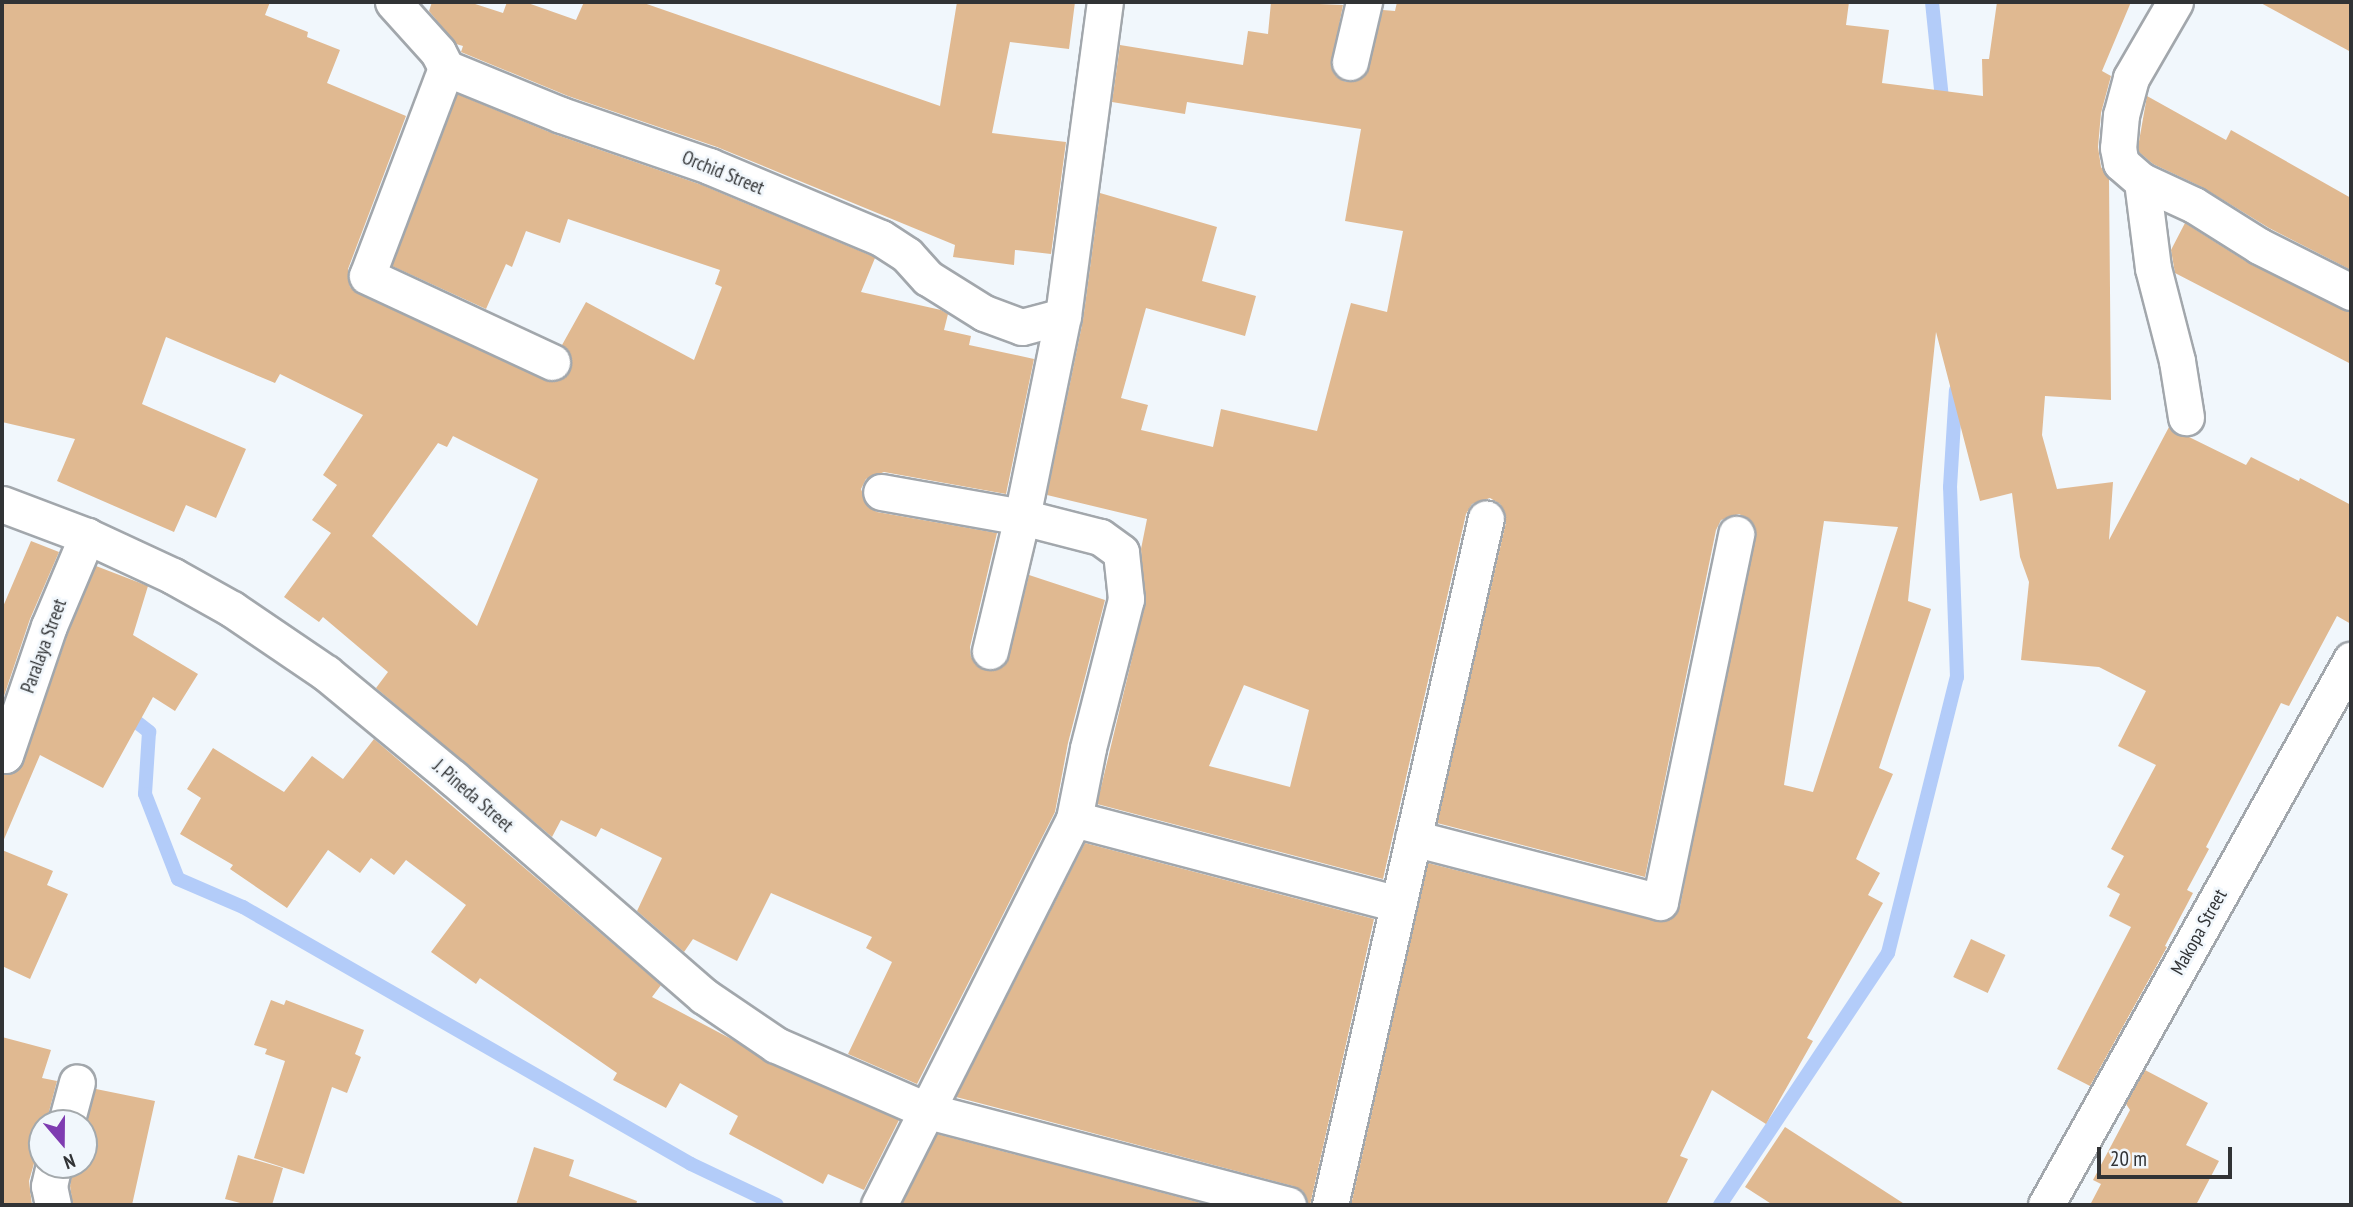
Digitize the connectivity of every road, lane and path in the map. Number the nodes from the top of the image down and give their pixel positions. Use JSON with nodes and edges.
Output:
{"nodes":[{"id":1,"x":393,"y":2,"type":"edge"},
{"id":2,"x":1105,"y":2,"type":"edge"},
{"id":3,"x":1364,"y":2,"type":"edge"},
{"id":4,"x":2175,"y":2,"type":"edge"},
{"id":5,"x":1350,"y":62,"type":"dead end"},
{"id":6,"x":446,"y":68,"type":"junction"},
{"id":7,"x":2142,"y":181,"type":"junction"},
{"id":8,"x":2351,"y":292,"type":"edge"},
{"id":9,"x":1063,"y":316,"type":"junction"},
{"id":10,"x":552,"y":362,"type":"dead end"},
{"id":11,"x":2186,"y":417,"type":"dead end"},
{"id":12,"x":881,"y":492,"type":"dead end"},
{"id":13,"x":2,"y":504,"type":"edge"},
{"id":14,"x":1022,"y":517,"type":"junction"},
{"id":15,"x":1486,"y":518,"type":"dead end"},
{"id":16,"x":1736,"y":534,"type":"dead end"},
{"id":17,"x":87,"y":536,"type":"junction"},
{"id":18,"x":990,"y":651,"type":"dead end"},
{"id":19,"x":2351,"y":660,"type":"edge"},
{"id":20,"x":2,"y":754,"type":"edge"},
{"id":21,"x":1074,"y":819,"type":"junction"},
{"id":22,"x":1413,"y":838,"type":"junction"},
{"id":23,"x":1398,"y":904,"type":"junction"},
{"id":24,"x":77,"y":1082,"type":"dead end"},
{"id":25,"x":70,"y":1109,"type":"edge"},
{"id":26,"x":928,"y":1111,"type":"junction"},
{"id":27,"x":51,"y":1179,"type":"edge"},
{"id":28,"x":53,"y":1205,"type":"edge"},
{"id":29,"x":879,"y":1205,"type":"edge"},
{"id":30,"x":1289,"y":1205,"type":"edge"},
{"id":31,"x":1330,"y":1205,"type":"edge"},
{"id":32,"x":2046,"y":1205,"type":"edge"}],
"edges":[{"from":1,"to":6,"type":"street"},
{"from":2,"to":9,"type":"street"},
{"from":3,"to":5,"type":"street"},
{"from":4,"to":7,"type":"street"},
{"from":6,"to":9,"type":"street","name":"Orchid Street"},
{"from":6,"to":10,"type":"street"},
{"from":7,"to":8,"type":"street"},
{"from":7,"to":11,"type":"street"},
{"from":9,"to":14,"type":"street"},
{"from":12,"to":14,"type":"street"},
{"from":13,"to":17,"type":"street","name":"J. Pineda Street"},
{"from":14,"to":18,"type":"street"},
{"from":14,"to":21,"type":"street"},
{"from":15,"to":22,"type":"street"},
{"from":16,"to":22,"type":"street"},
{"from":17,"to":20,"type":"street","name":"Paralaya Street"},
{"from":17,"to":26,"type":"street","name":"J. Pineda Street"},
{"from":19,"to":32,"type":"street","name":"Makopa Street"},
{"from":21,"to":23,"type":"street"},
{"from":21,"to":26,"type":"street"},
{"from":22,"to":23,"type":"street"},
{"from":23,"to":31,"type":"street"},
{"from":24,"to":25,"type":"street"},
{"from":26,"to":29,"type":"street"},
{"from":26,"to":30,"type":"street","name":"J. Pineda Street"},
{"from":27,"to":28,"type":"street"}]}
